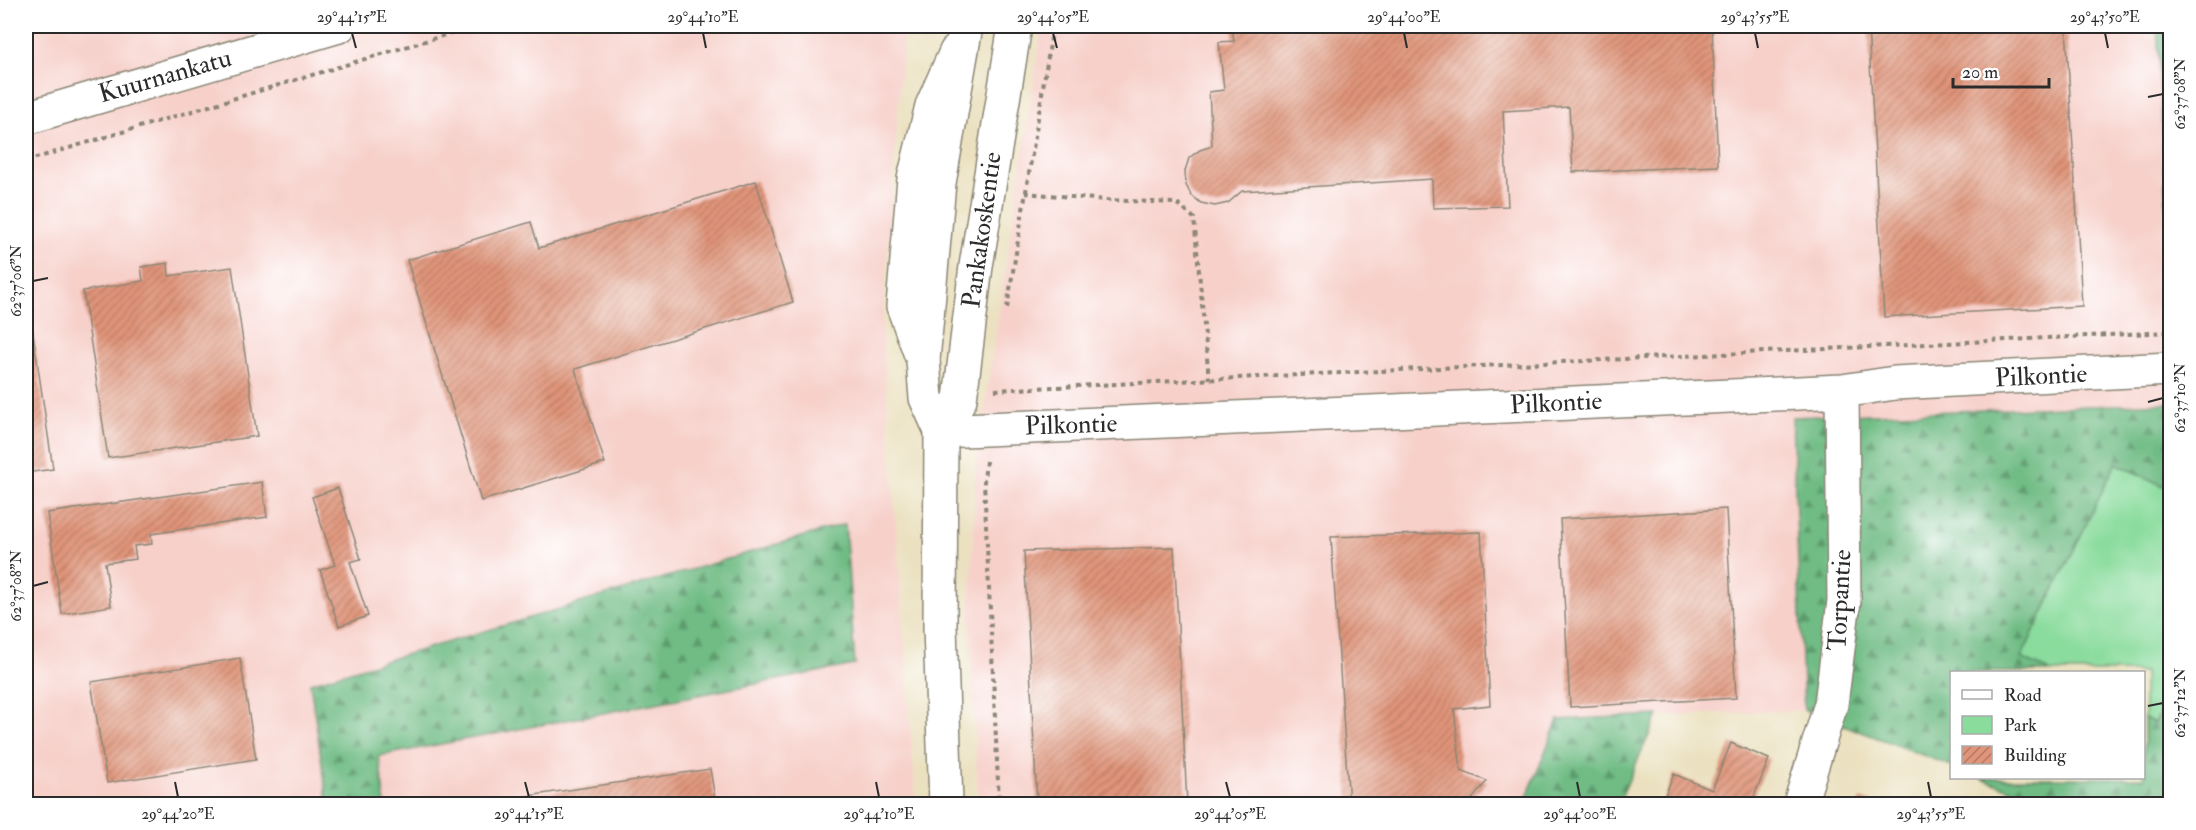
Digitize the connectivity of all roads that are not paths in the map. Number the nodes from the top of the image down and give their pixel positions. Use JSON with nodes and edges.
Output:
{"nodes":[{"id":1,"x":339,"y":26,"type":"edge"},
{"id":2,"x":1015,"y":26,"type":"edge"},
{"id":3,"x":965,"y":30,"type":"edge"},
{"id":4,"x":26,"y":118,"type":"edge"},
{"id":5,"x":2170,"y":369,"type":"edge"},
{"id":6,"x":1842,"y":391,"type":"junction"},
{"id":7,"x":942,"y":431,"type":"junction"},
{"id":8,"x":946,"y":804,"type":"edge"},
{"id":9,"x":1800,"y":804,"type":"edge"}],
"edges":[{"from":1,"to":4,"type":"street","name":"Kuurnankatu"},
{"from":2,"to":7,"type":"street","name":"Pankakoskentie"},
{"from":3,"to":7,"type":"street","name":"Pankakoskentie"},
{"from":5,"to":6,"type":"street","name":"Pilkontie"},
{"from":6,"to":7,"type":"street","name":"Pilkontie"},
{"from":6,"to":9,"type":"street","name":"Torpantie"},
{"from":7,"to":8,"type":"street","name":"Pankakoskentie"}]}
